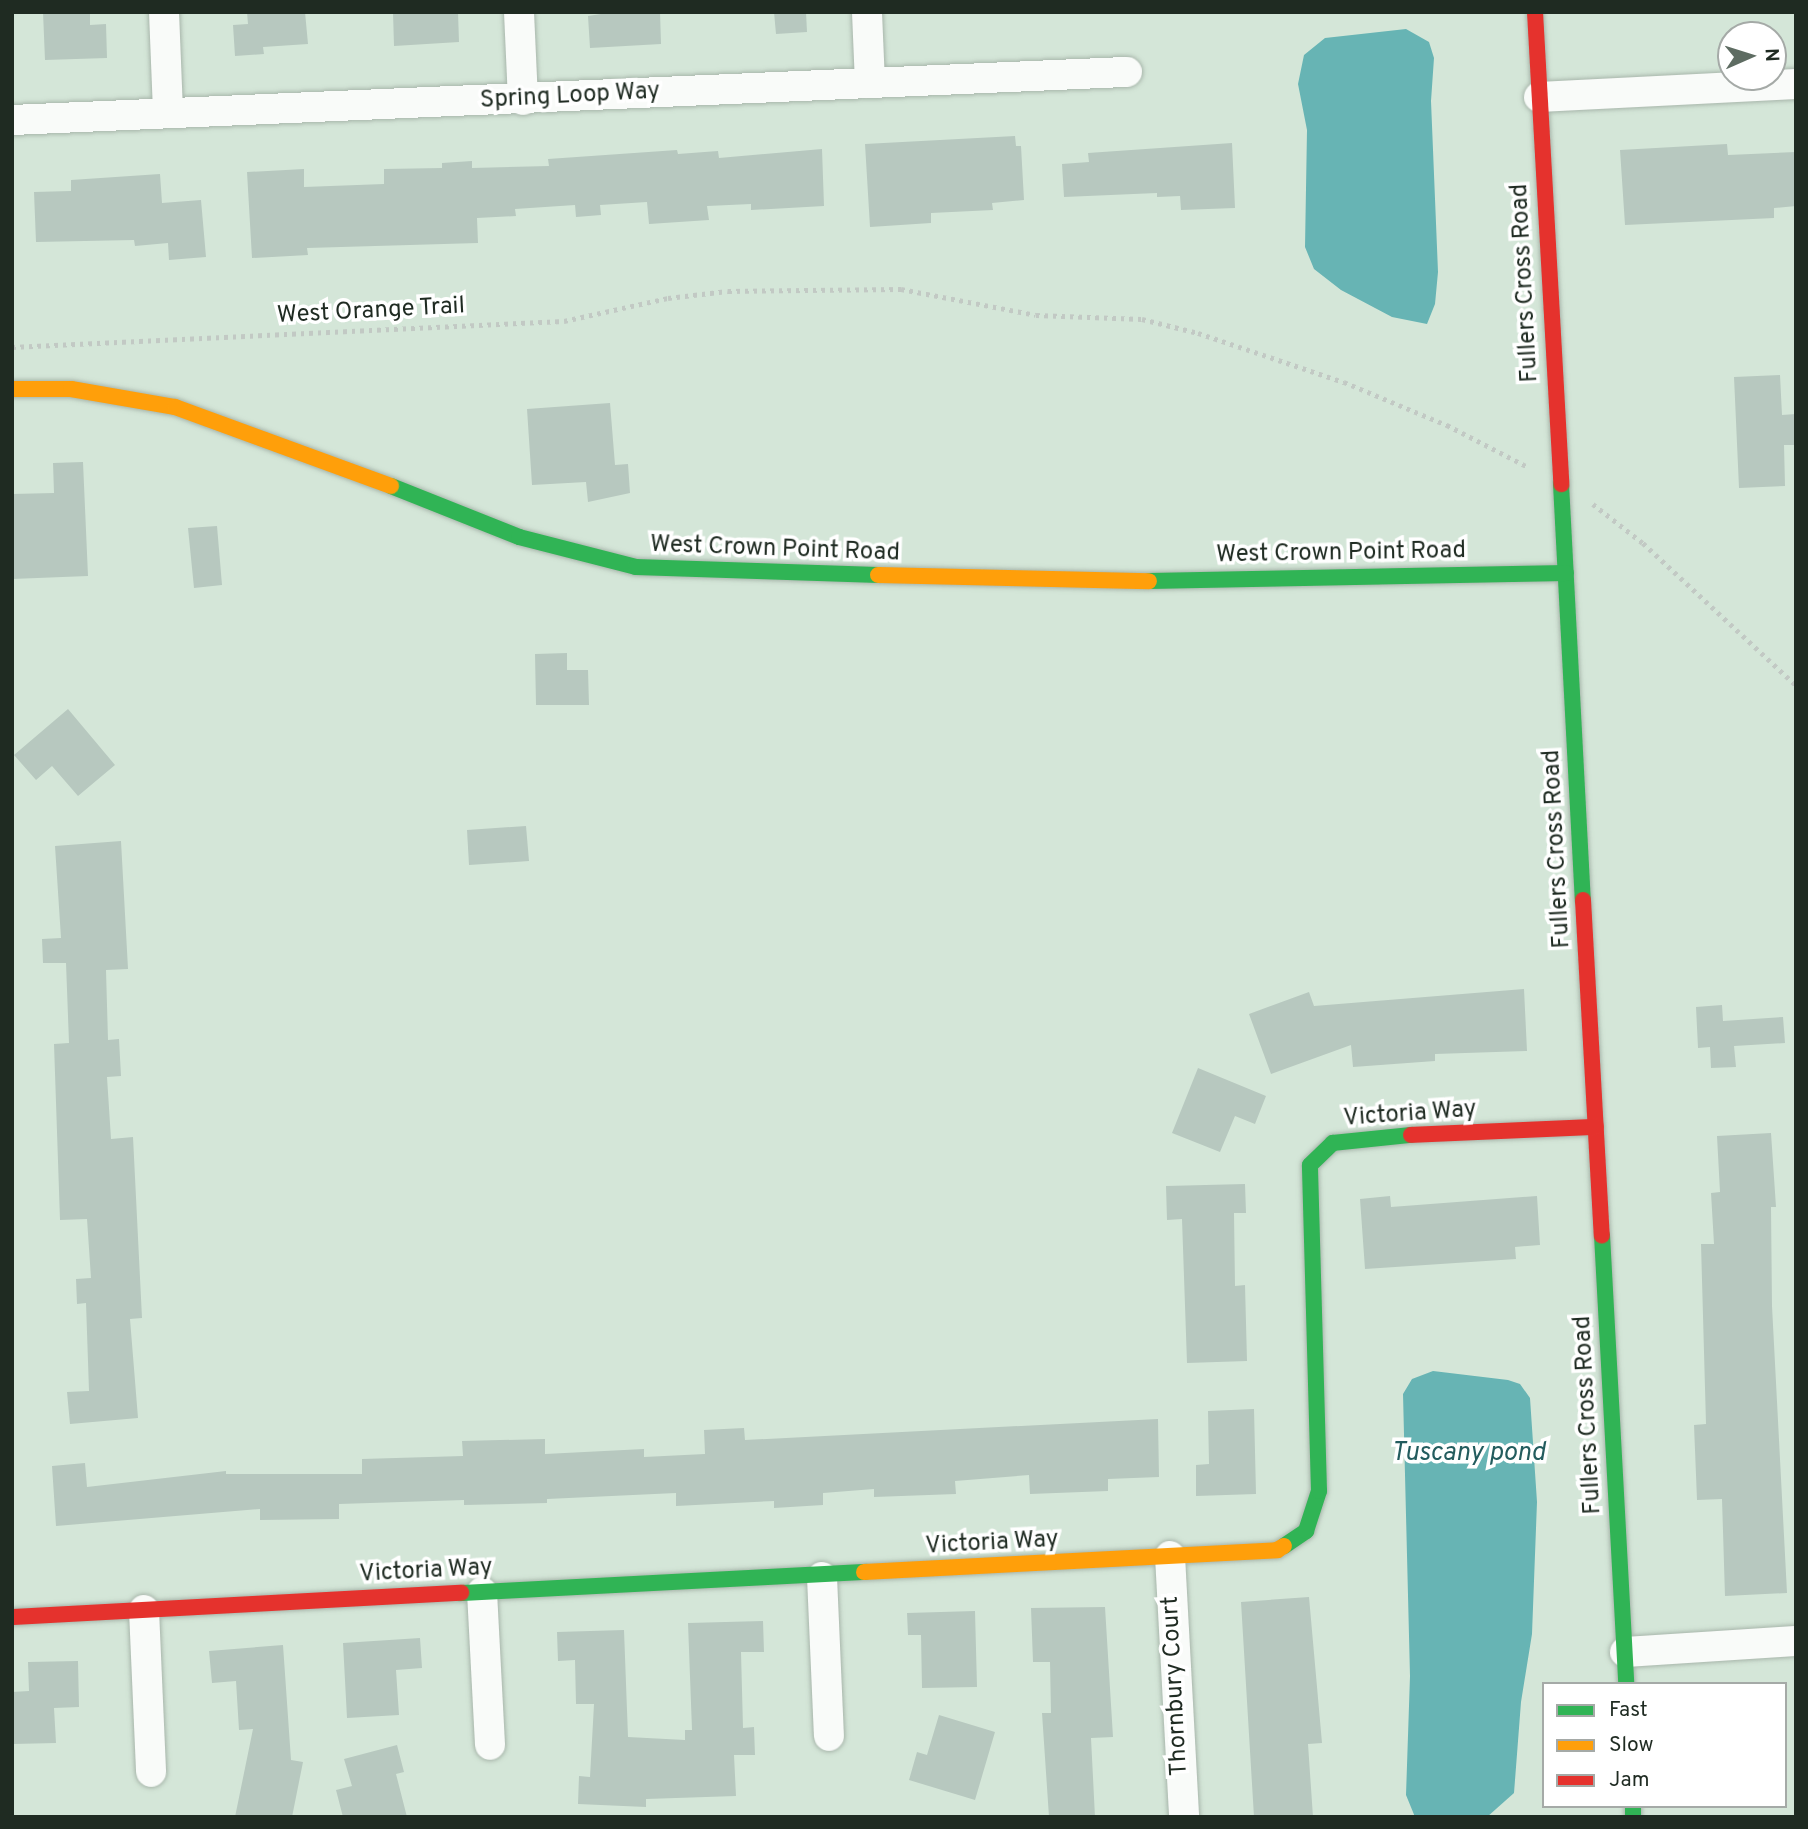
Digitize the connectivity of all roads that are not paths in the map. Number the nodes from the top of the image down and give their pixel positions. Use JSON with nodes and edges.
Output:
{"nodes":[{"id":1,"x":164,"y":12,"type":"edge"},
{"id":2,"x":519,"y":12,"type":"edge"},
{"id":3,"x":867,"y":12,"type":"edge"},
{"id":4,"x":1535,"y":12,"type":"edge"},
{"id":5,"x":1127,"y":72,"type":"dead end"},
{"id":6,"x":870,"y":83,"type":"junction"},
{"id":7,"x":1796,"y":84,"type":"edge"},
{"id":8,"x":1539,"y":97,"type":"junction"},
{"id":9,"x":523,"y":100,"type":"junction"},
{"id":10,"x":168,"y":113,"type":"junction"},
{"id":11,"x":12,"y":120,"type":"edge"},
{"id":12,"x":12,"y":389,"type":"edge"},
{"id":13,"x":1566,"y":573,"type":"junction"},
{"id":14,"x":1596,"y":1127,"type":"junction"},
{"id":15,"x":1170,"y":1556,"type":"junction"},
{"id":16,"x":822,"y":1577,"type":"junction"},
{"id":17,"x":482,"y":1592,"type":"junction"},
{"id":18,"x":144,"y":1610,"type":"junction"},
{"id":19,"x":12,"y":1617,"type":"edge"},
{"id":20,"x":1796,"y":1641,"type":"edge"},
{"id":21,"x":1625,"y":1652,"type":"junction"},
{"id":22,"x":1626,"y":1682,"type":"edge"},
{"id":23,"x":829,"y":1736,"type":"dead end"},
{"id":24,"x":490,"y":1745,"type":"dead end"},
{"id":25,"x":151,"y":1772,"type":"dead end"},
{"id":26,"x":1184,"y":1817,"type":"edge"}],
"edges":[{"from":1,"to":10,"type":"street"},
{"from":2,"to":9,"type":"street"},
{"from":3,"to":6,"type":"street"},
{"from":4,"to":8,"type":"street","name":"Fullers Cross Road"},
{"from":5,"to":6,"type":"street","name":"Spring Loop Way"},
{"from":6,"to":9,"type":"street","name":"Spring Loop Way"},
{"from":7,"to":8,"type":"street"},
{"from":8,"to":13,"type":"street","name":"Fullers Cross Road"},
{"from":9,"to":10,"type":"street","name":"Spring Loop Way"},
{"from":10,"to":11,"type":"street","name":"Spring Loop Way"},
{"from":12,"to":13,"type":"street","name":"West Crown Point Road"},
{"from":13,"to":14,"type":"street","name":"Fullers Cross Road"},
{"from":14,"to":15,"type":"street","name":"Victoria Way"},
{"from":14,"to":21,"type":"street","name":"Fullers Cross Road"},
{"from":15,"to":16,"type":"street","name":"Victoria Way"},
{"from":15,"to":26,"type":"street","name":"Thornbury Court"},
{"from":16,"to":17,"type":"street","name":"Victoria Way"},
{"from":16,"to":23,"type":"street"},
{"from":17,"to":18,"type":"street","name":"Victoria Way"},
{"from":17,"to":24,"type":"street"},
{"from":18,"to":19,"type":"street","name":"Victoria Way"},
{"from":18,"to":25,"type":"street"},
{"from":20,"to":21,"type":"street"},
{"from":21,"to":22,"type":"street","name":"Fullers Cross Road"}]}
